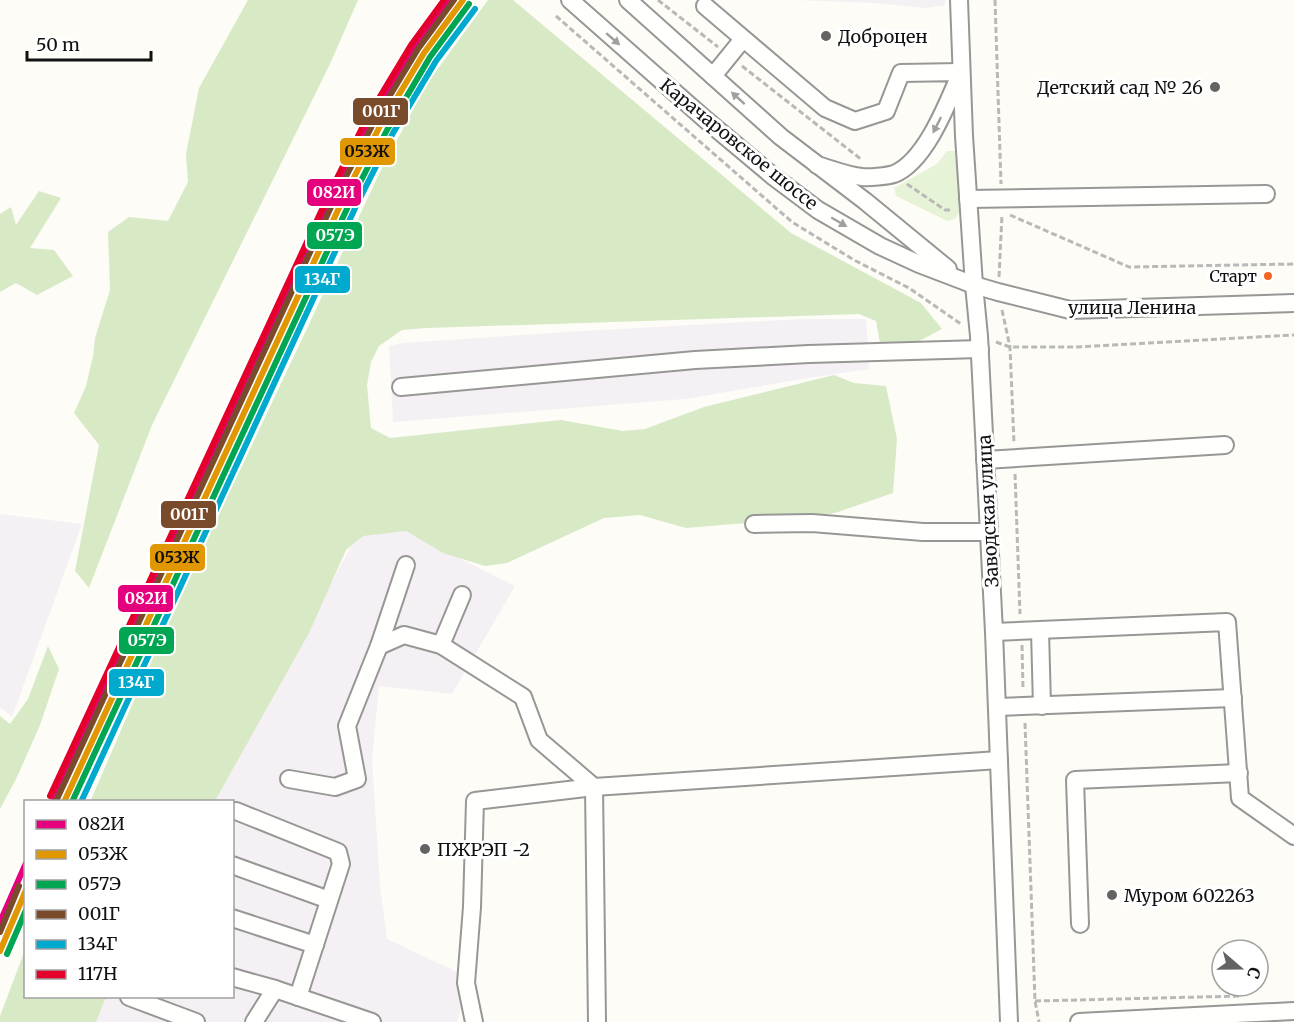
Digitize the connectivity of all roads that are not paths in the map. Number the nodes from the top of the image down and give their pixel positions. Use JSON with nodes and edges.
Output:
{"nodes":[{"id":1,"x":570,"y":0,"type":"edge"},
{"id":2,"x":628,"y":0,"type":"edge"},
{"id":3,"x":958,"y":0,"type":"edge"},
{"id":4,"x":705,"y":6,"type":"dead end"},
{"id":5,"x":743,"y":39,"type":"junction"},
{"id":6,"x":961,"y":72,"type":"junction"},
{"id":7,"x":713,"y":76,"type":"junction"},
{"id":8,"x":817,"y":165,"type":"junction"},
{"id":9,"x":1266,"y":194,"type":"dead end"},
{"id":10,"x":968,"y":199,"type":"junction"},
{"id":11,"x":897,"y":227,"type":"junction"},
{"id":12,"x":880,"y":246,"type":"junction"},
{"id":13,"x":958,"y":278,"type":"junction"},
{"id":14,"x":974,"y":285,"type":"junction"},
{"id":15,"x":1294,"y":303,"type":"edge"},
{"id":16,"x":980,"y":349,"type":"junction"},
{"id":17,"x":401,"y":387,"type":"dead end"},
{"id":18,"x":1225,"y":445,"type":"dead end"},
{"id":19,"x":985,"y":460,"type":"junction"},
{"id":20,"x":754,"y":524,"type":"dead end"},
{"id":21,"x":989,"y":532,"type":"junction"},
{"id":22,"x":406,"y":565,"type":"dead end"},
{"id":23,"x":462,"y":595,"type":"dead end"},
{"id":24,"x":1040,"y":631,"type":"junction"},
{"id":25,"x":994,"y":632,"type":"junction"},
{"id":26,"x":441,"y":645,"type":"junction"},
{"id":27,"x":379,"y":646,"type":"junction"},
{"id":28,"x":1233,"y":698,"type":"junction"},
{"id":29,"x":1042,"y":706,"type":"junction"},
{"id":30,"x":998,"y":707,"type":"junction"},
{"id":31,"x":999,"y":760,"type":"junction"},
{"id":32,"x":1239,"y":773,"type":"junction"},
{"id":33,"x":289,"y":779,"type":"dead end"},
{"id":34,"x":594,"y":787,"type":"junction"},
{"id":35,"x":236,"y":811,"type":"dead end"},
{"id":36,"x":1294,"y":836,"type":"edge"},
{"id":37,"x":234,"y":866,"type":"edge"},
{"id":38,"x":329,"y":900,"type":"junction"},
{"id":39,"x":234,"y":919,"type":"edge"},
{"id":40,"x":1080,"y":924,"type":"dead end"},
{"id":41,"x":315,"y":945,"type":"junction"},
{"id":42,"x":234,"y":979,"type":"edge"},
{"id":43,"x":274,"y":989,"type":"junction"},
{"id":44,"x":298,"y":997,"type":"junction"},
{"id":45,"x":132,"y":998,"type":"edge"},
{"id":46,"x":1294,"y":1011,"type":"edge"},
{"id":47,"x":196,"y":1022,"type":"edge"},
{"id":48,"x":254,"y":1022,"type":"edge"},
{"id":49,"x":372,"y":1022,"type":"edge"},
{"id":50,"x":474,"y":1022,"type":"edge"},
{"id":51,"x":597,"y":1022,"type":"edge"},
{"id":52,"x":1009,"y":1022,"type":"edge"},
{"id":53,"x":1079,"y":1022,"type":"edge"}],
"edges":[{"from":1,"to":12,"type":"street","name":"Карачаровское шоссе","one_way":true},
{"from":2,"to":7,"type":"street","name":"Карачаровское шоссе"},
{"from":3,"to":6,"type":"street","name":"Заводская улица"},
{"from":4,"to":5,"type":"street"},
{"from":5,"to":6,"type":"street"},
{"from":5,"to":7,"type":"street"},
{"from":6,"to":8,"type":"street","one_way":true},
{"from":6,"to":10,"type":"street","name":"Заводская улица"},
{"from":8,"to":7,"type":"street","name":"Карачаровское шоссе","one_way":true},
{"from":8,"to":11,"type":"street","name":"Карачаровское шоссе"},
{"from":9,"to":10,"type":"street"},
{"from":10,"to":14,"type":"street","name":"Заводская улица"},
{"from":11,"to":12,"type":"street"},
{"from":11,"to":13,"type":"street","name":"Карачаровское шоссе"},
{"from":12,"to":13,"type":"street","name":"Карачаровское шоссе"},
{"from":13,"to":14,"type":"street","name":"Карачаровское шоссе"},
{"from":14,"to":15,"type":"street","name":"улица Ленина"},
{"from":14,"to":16,"type":"street","name":"Заводская улица"},
{"from":16,"to":17,"type":"street"},
{"from":16,"to":19,"type":"street","name":"Заводская улица"},
{"from":18,"to":19,"type":"street"},
{"from":19,"to":21,"type":"street","name":"Заводская улица"},
{"from":20,"to":21,"type":"street"},
{"from":21,"to":25,"type":"street","name":"Заводская улица"},
{"from":22,"to":27,"type":"street"},
{"from":23,"to":26,"type":"street"},
{"from":24,"to":25,"type":"street"},
{"from":24,"to":28,"type":"street"},
{"from":24,"to":29,"type":"street"},
{"from":25,"to":30,"type":"street","name":"Заводская улица"},
{"from":26,"to":27,"type":"street"},
{"from":26,"to":34,"type":"street"},
{"from":27,"to":33,"type":"street"},
{"from":28,"to":29,"type":"street"},
{"from":28,"to":32,"type":"street"},
{"from":29,"to":30,"type":"street"},
{"from":30,"to":31,"type":"street","name":"Заводская улица"},
{"from":31,"to":34,"type":"street"},
{"from":31,"to":52,"type":"street","name":"Заводская улица"},
{"from":32,"to":36,"type":"street"},
{"from":32,"to":40,"type":"street"},
{"from":34,"to":50,"type":"street"},
{"from":34,"to":51,"type":"street"},
{"from":35,"to":38,"type":"street"},
{"from":37,"to":38,"type":"street"},
{"from":38,"to":41,"type":"street"},
{"from":39,"to":41,"type":"street"},
{"from":41,"to":44,"type":"street"},
{"from":42,"to":43,"type":"street"},
{"from":43,"to":44,"type":"street"},
{"from":43,"to":48,"type":"street"},
{"from":44,"to":49,"type":"street"},
{"from":45,"to":47,"type":"street"},
{"from":46,"to":53,"type":"street"}]}
